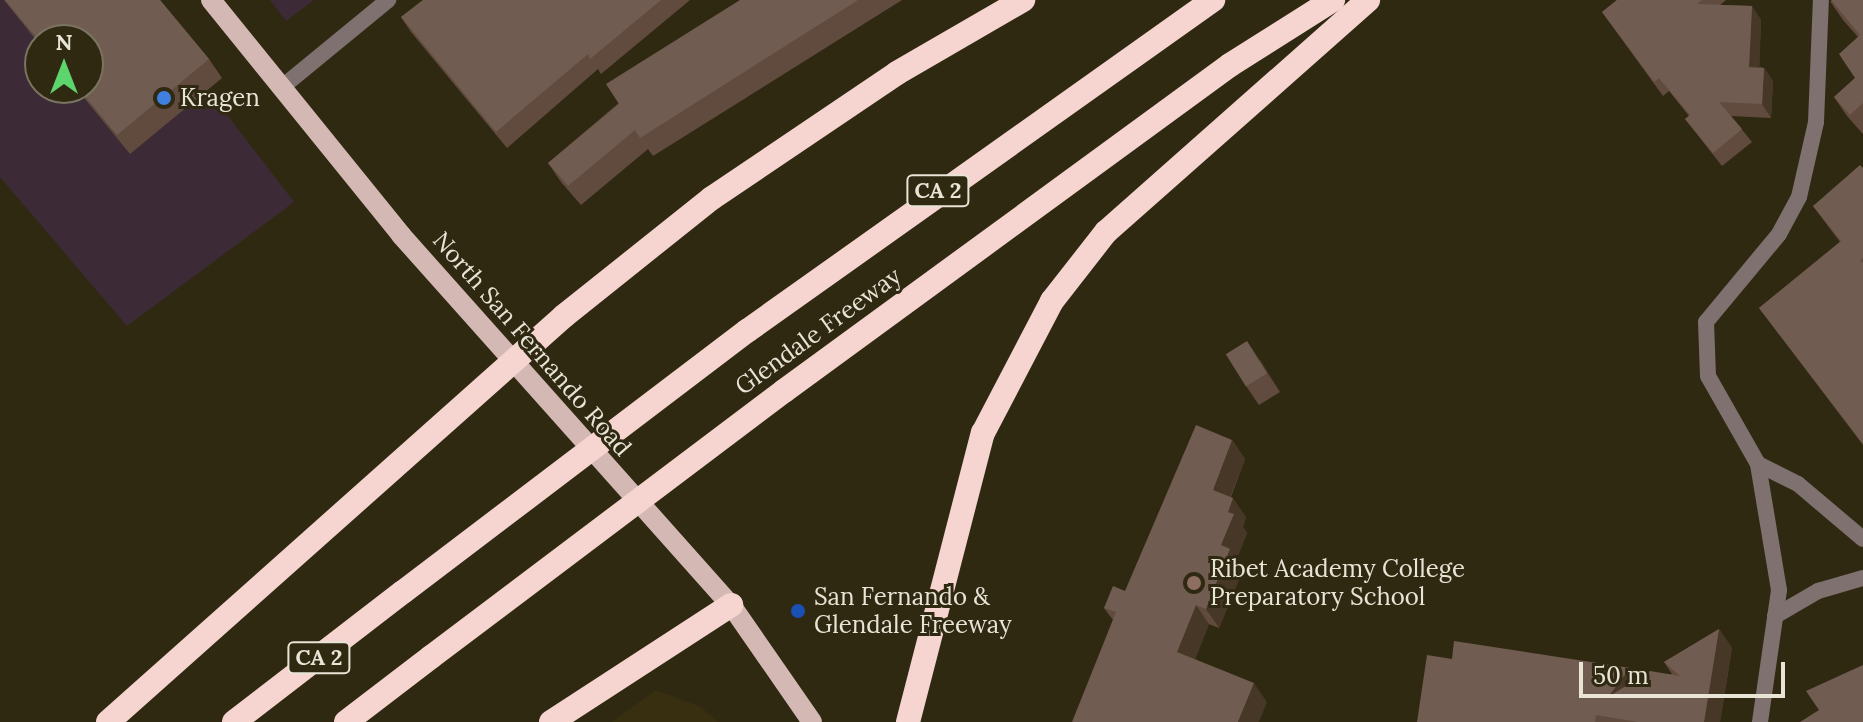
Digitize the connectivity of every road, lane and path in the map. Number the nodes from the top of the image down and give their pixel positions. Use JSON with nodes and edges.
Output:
{"nodes":[{"id":1,"x":211,"y":0,"type":"edge"},
{"id":2,"x":388,"y":0,"type":"edge"},
{"id":3,"x":1023,"y":0,"type":"edge"},
{"id":4,"x":1213,"y":0,"type":"edge"},
{"id":5,"x":1333,"y":0,"type":"edge"},
{"id":6,"x":1368,"y":0,"type":"edge"},
{"id":7,"x":1821,"y":0,"type":"edge"},
{"id":8,"x":281,"y":88,"type":"junction"},
{"id":9,"x":512,"y":363,"type":"junction"},
{"id":10,"x":1758,"y":464,"type":"junction"},
{"id":11,"x":1863,"y":539,"type":"edge"},
{"id":12,"x":1863,"y":578,"type":"edge"},
{"id":13,"x":731,"y":605,"type":"junction"},
{"id":14,"x":1775,"y":616,"type":"junction"},
{"id":15,"x":108,"y":722,"type":"edge"},
{"id":16,"x":234,"y":722,"type":"edge"},
{"id":17,"x":346,"y":722,"type":"edge"},
{"id":18,"x":551,"y":722,"type":"edge"},
{"id":19,"x":812,"y":722,"type":"edge"},
{"id":20,"x":908,"y":722,"type":"edge"},
{"id":21,"x":1760,"y":722,"type":"edge"}],
"edges":[{"from":1,"to":8,"type":"main road","name":"North San Fernando Road"},
{"from":2,"to":8,"type":"street"},
{"from":3,"to":9,"type":"highway"},
{"from":4,"to":16,"type":"highway","name":"Glendale Freeway","number":"CA 2","bridge":true},
{"from":5,"to":17,"type":"highway","name":"Glendale Freeway","number":"CA 2","bridge":true},
{"from":6,"to":20,"type":"highway"},
{"from":7,"to":10,"type":"street"},
{"from":8,"to":9,"type":"main road","name":"North San Fernando Road"},
{"from":9,"to":13,"type":"main road","name":"North San Fernando Road"},
{"from":9,"to":15,"type":"highway"},
{"from":10,"to":11,"type":"street"},
{"from":10,"to":14,"type":"street"},
{"from":12,"to":14,"type":"street"},
{"from":13,"to":18,"type":"highway"},
{"from":13,"to":19,"type":"main road","name":"North San Fernando Road"},
{"from":14,"to":21,"type":"street"}]}
